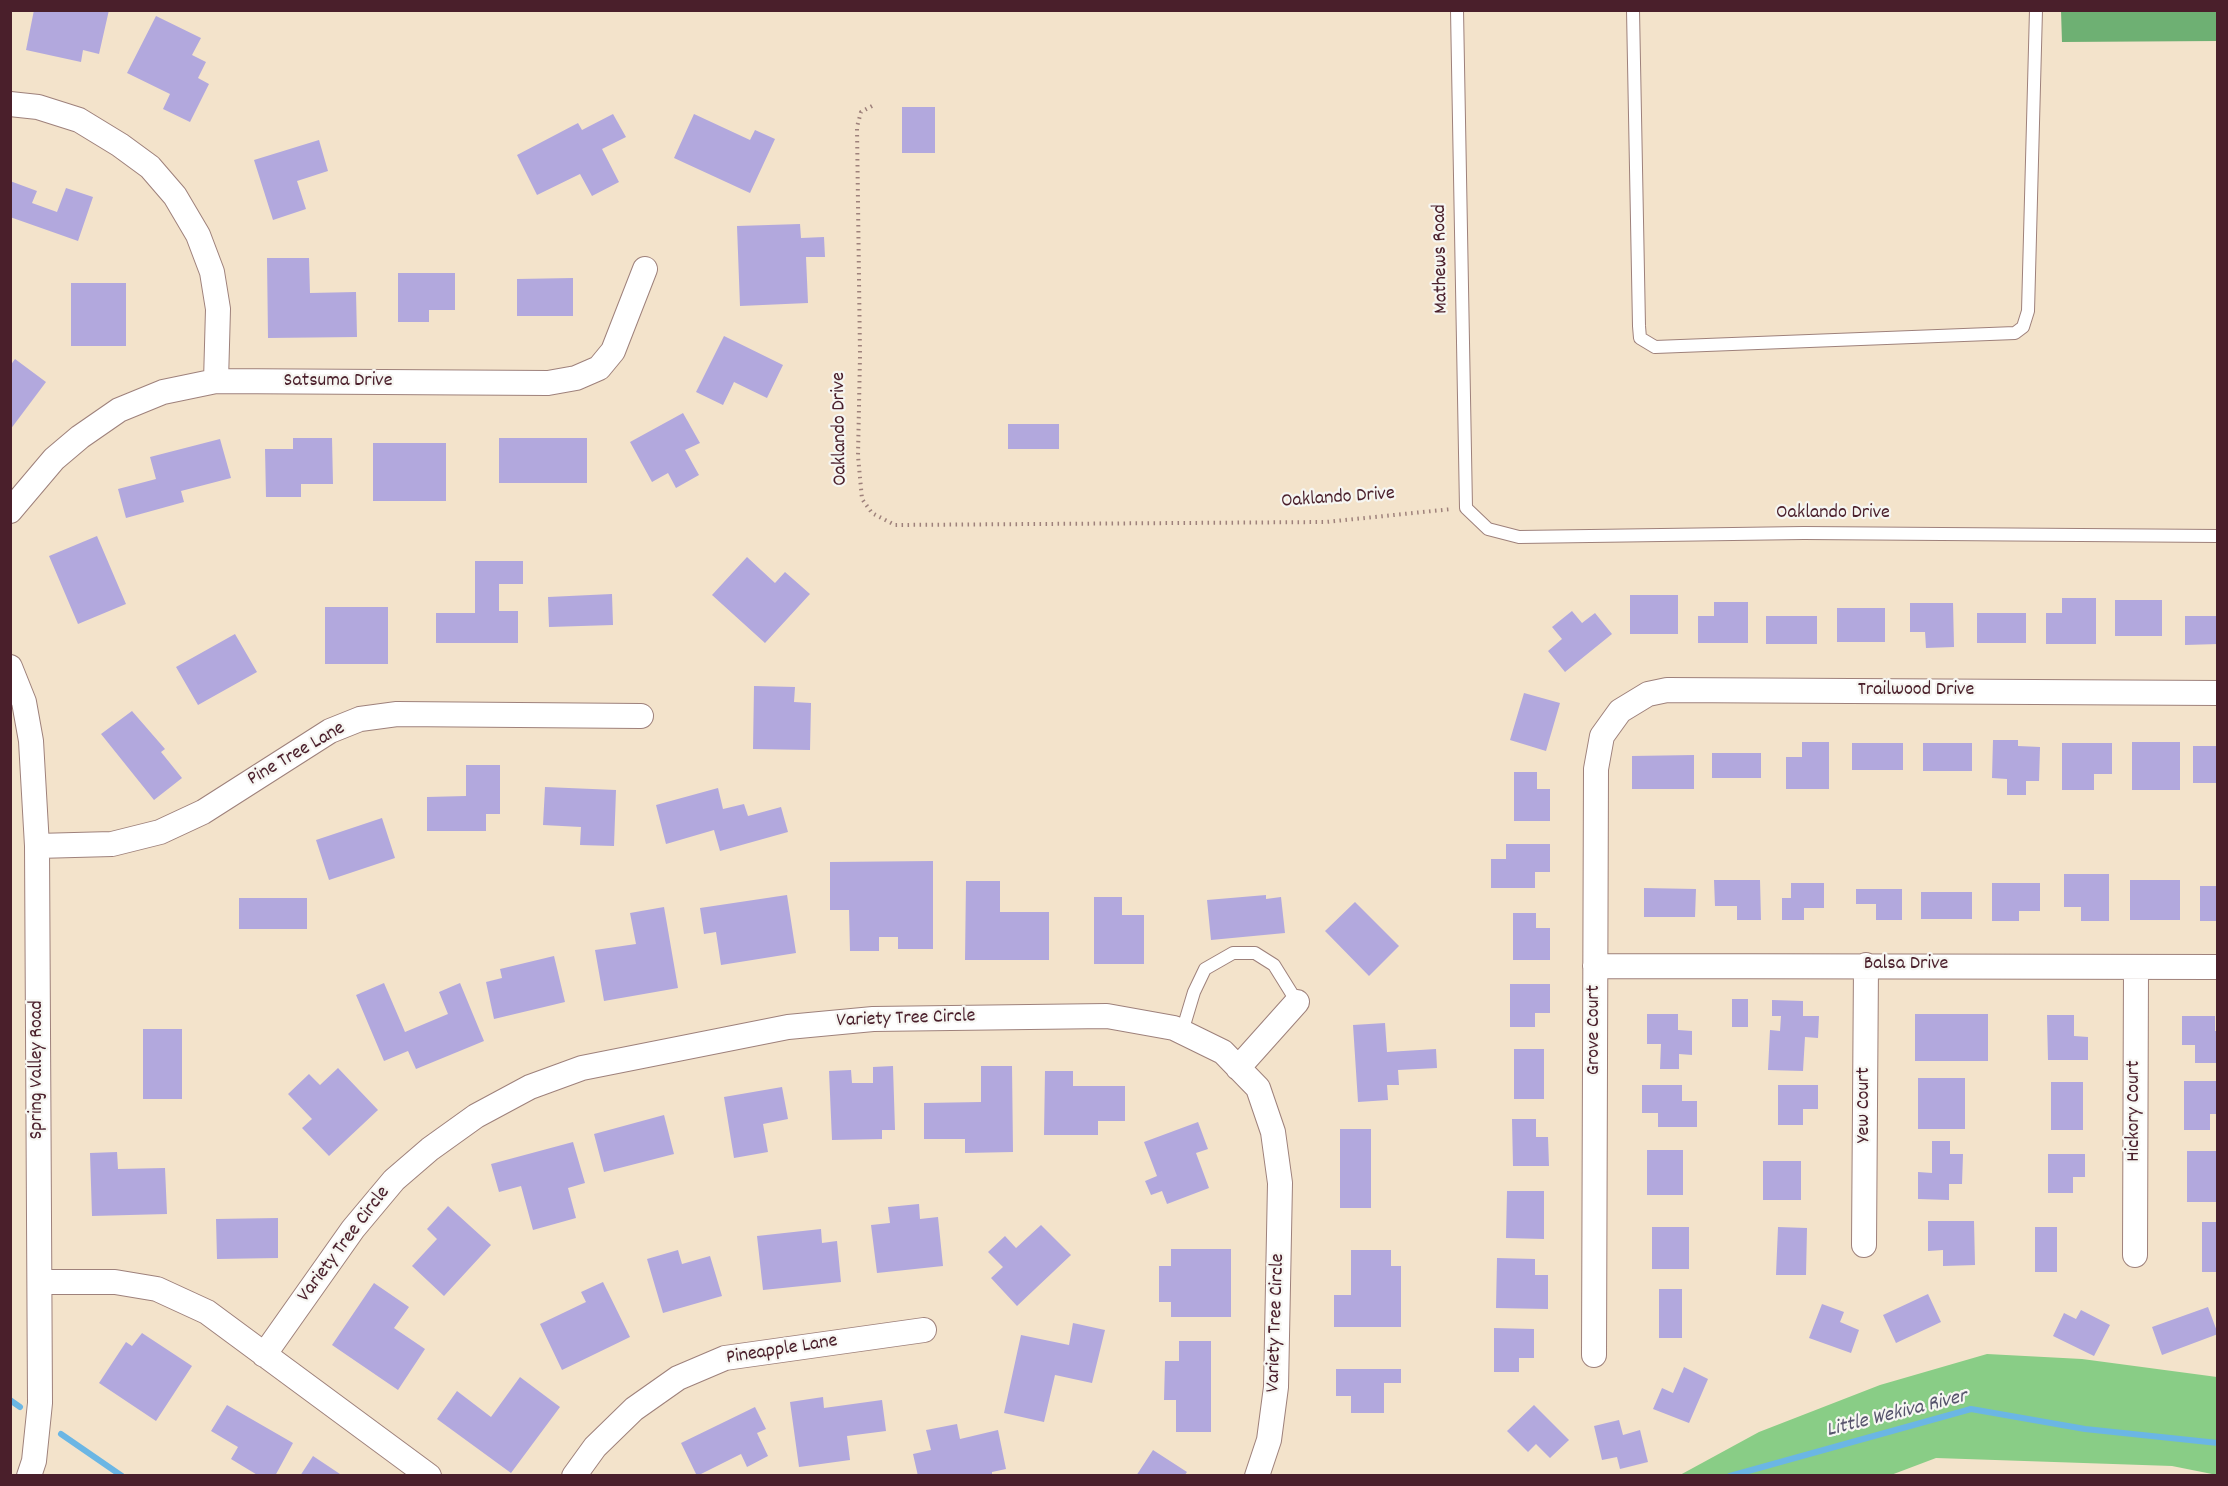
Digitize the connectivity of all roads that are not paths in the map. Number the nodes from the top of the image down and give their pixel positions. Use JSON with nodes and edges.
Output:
{"nodes":[{"id":1,"x":1457,"y":10,"type":"edge"},
{"id":2,"x":1633,"y":10,"type":"edge"},
{"id":3,"x":2036,"y":10,"type":"edge"},
{"id":4,"x":10,"y":104,"type":"edge"},
{"id":5,"x":645,"y":269,"type":"dead end"},
{"id":6,"x":216,"y":381,"type":"junction"},
{"id":7,"x":1466,"y":507,"type":"joint"},
{"id":8,"x":10,"y":512,"type":"edge"},
{"id":9,"x":2217,"y":536,"type":"edge"},
{"id":10,"x":10,"y":668,"type":"edge"},
{"id":11,"x":2217,"y":693,"type":"edge"},
{"id":12,"x":1620,"y":711,"type":"joint"},
{"id":13,"x":641,"y":716,"type":"dead end"},
{"id":14,"x":37,"y":846,"type":"junction"},
{"id":15,"x":1866,"y":965,"type":"junction"},
{"id":16,"x":1595,"y":966,"type":"junction"},
{"id":17,"x":2136,"y":967,"type":"junction"},
{"id":18,"x":2217,"y":967,"type":"edge"},
{"id":19,"x":1297,"y":1002,"type":"joint"},
{"id":20,"x":1182,"y":1032,"type":"junction"},
{"id":21,"x":1238,"y":1068,"type":"junction"},
{"id":22,"x":1864,"y":1245,"type":"dead end"},
{"id":23,"x":2135,"y":1255,"type":"dead end"},
{"id":24,"x":39,"y":1282,"type":"junction"},
{"id":25,"x":924,"y":1330,"type":"dead end"},
{"id":26,"x":264,"y":1355,"type":"junction"},
{"id":27,"x":1594,"y":1356,"type":"dead end"},
{"id":28,"x":29,"y":1476,"type":"edge"},
{"id":29,"x":429,"y":1476,"type":"edge"},
{"id":30,"x":574,"y":1476,"type":"edge"},
{"id":31,"x":1257,"y":1476,"type":"edge"}],
"edges":[{"from":1,"to":7,"type":"lane","name":"Mathews Road"},
{"from":2,"to":3,"type":"lane"},
{"from":4,"to":6,"type":"street"},
{"from":5,"to":6,"type":"street","name":"Satsuma Drive"},
{"from":6,"to":8,"type":"street","name":"Satsuma Drive"},
{"from":7,"to":9,"type":"lane","name":"Oaklando Drive"},
{"from":10,"to":14,"type":"street","name":"Spring Valley Road"},
{"from":11,"to":12,"type":"street","name":"Trailwood Drive"},
{"from":12,"to":16,"type":"street","name":"Grove Court"},
{"from":13,"to":14,"type":"street","name":"Pine Tree Lane"},
{"from":14,"to":24,"type":"street","name":"Spring Valley Road"},
{"from":15,"to":16,"type":"street","name":"Balsa Drive"},
{"from":15,"to":17,"type":"street","name":"Balsa Drive"},
{"from":15,"to":22,"type":"street","name":"Yew Court"},
{"from":16,"to":27,"type":"street","name":"Grove Court"},
{"from":17,"to":18,"type":"street","name":"Balsa Drive"},
{"from":17,"to":23,"type":"street","name":"Hickory Court"},
{"from":19,"to":20,"type":"lane"},
{"from":19,"to":21,"type":"street"},
{"from":20,"to":21,"type":"street","name":"Variety Tree Circle"},
{"from":20,"to":26,"type":"street","name":"Variety Tree Circle"},
{"from":21,"to":31,"type":"street","name":"Variety Tree Circle"},
{"from":24,"to":26,"type":"street"},
{"from":24,"to":28,"type":"street","name":"Spring Valley Road"},
{"from":25,"to":30,"type":"street","name":"Pineapple Lane"},
{"from":26,"to":29,"type":"street"}]}
